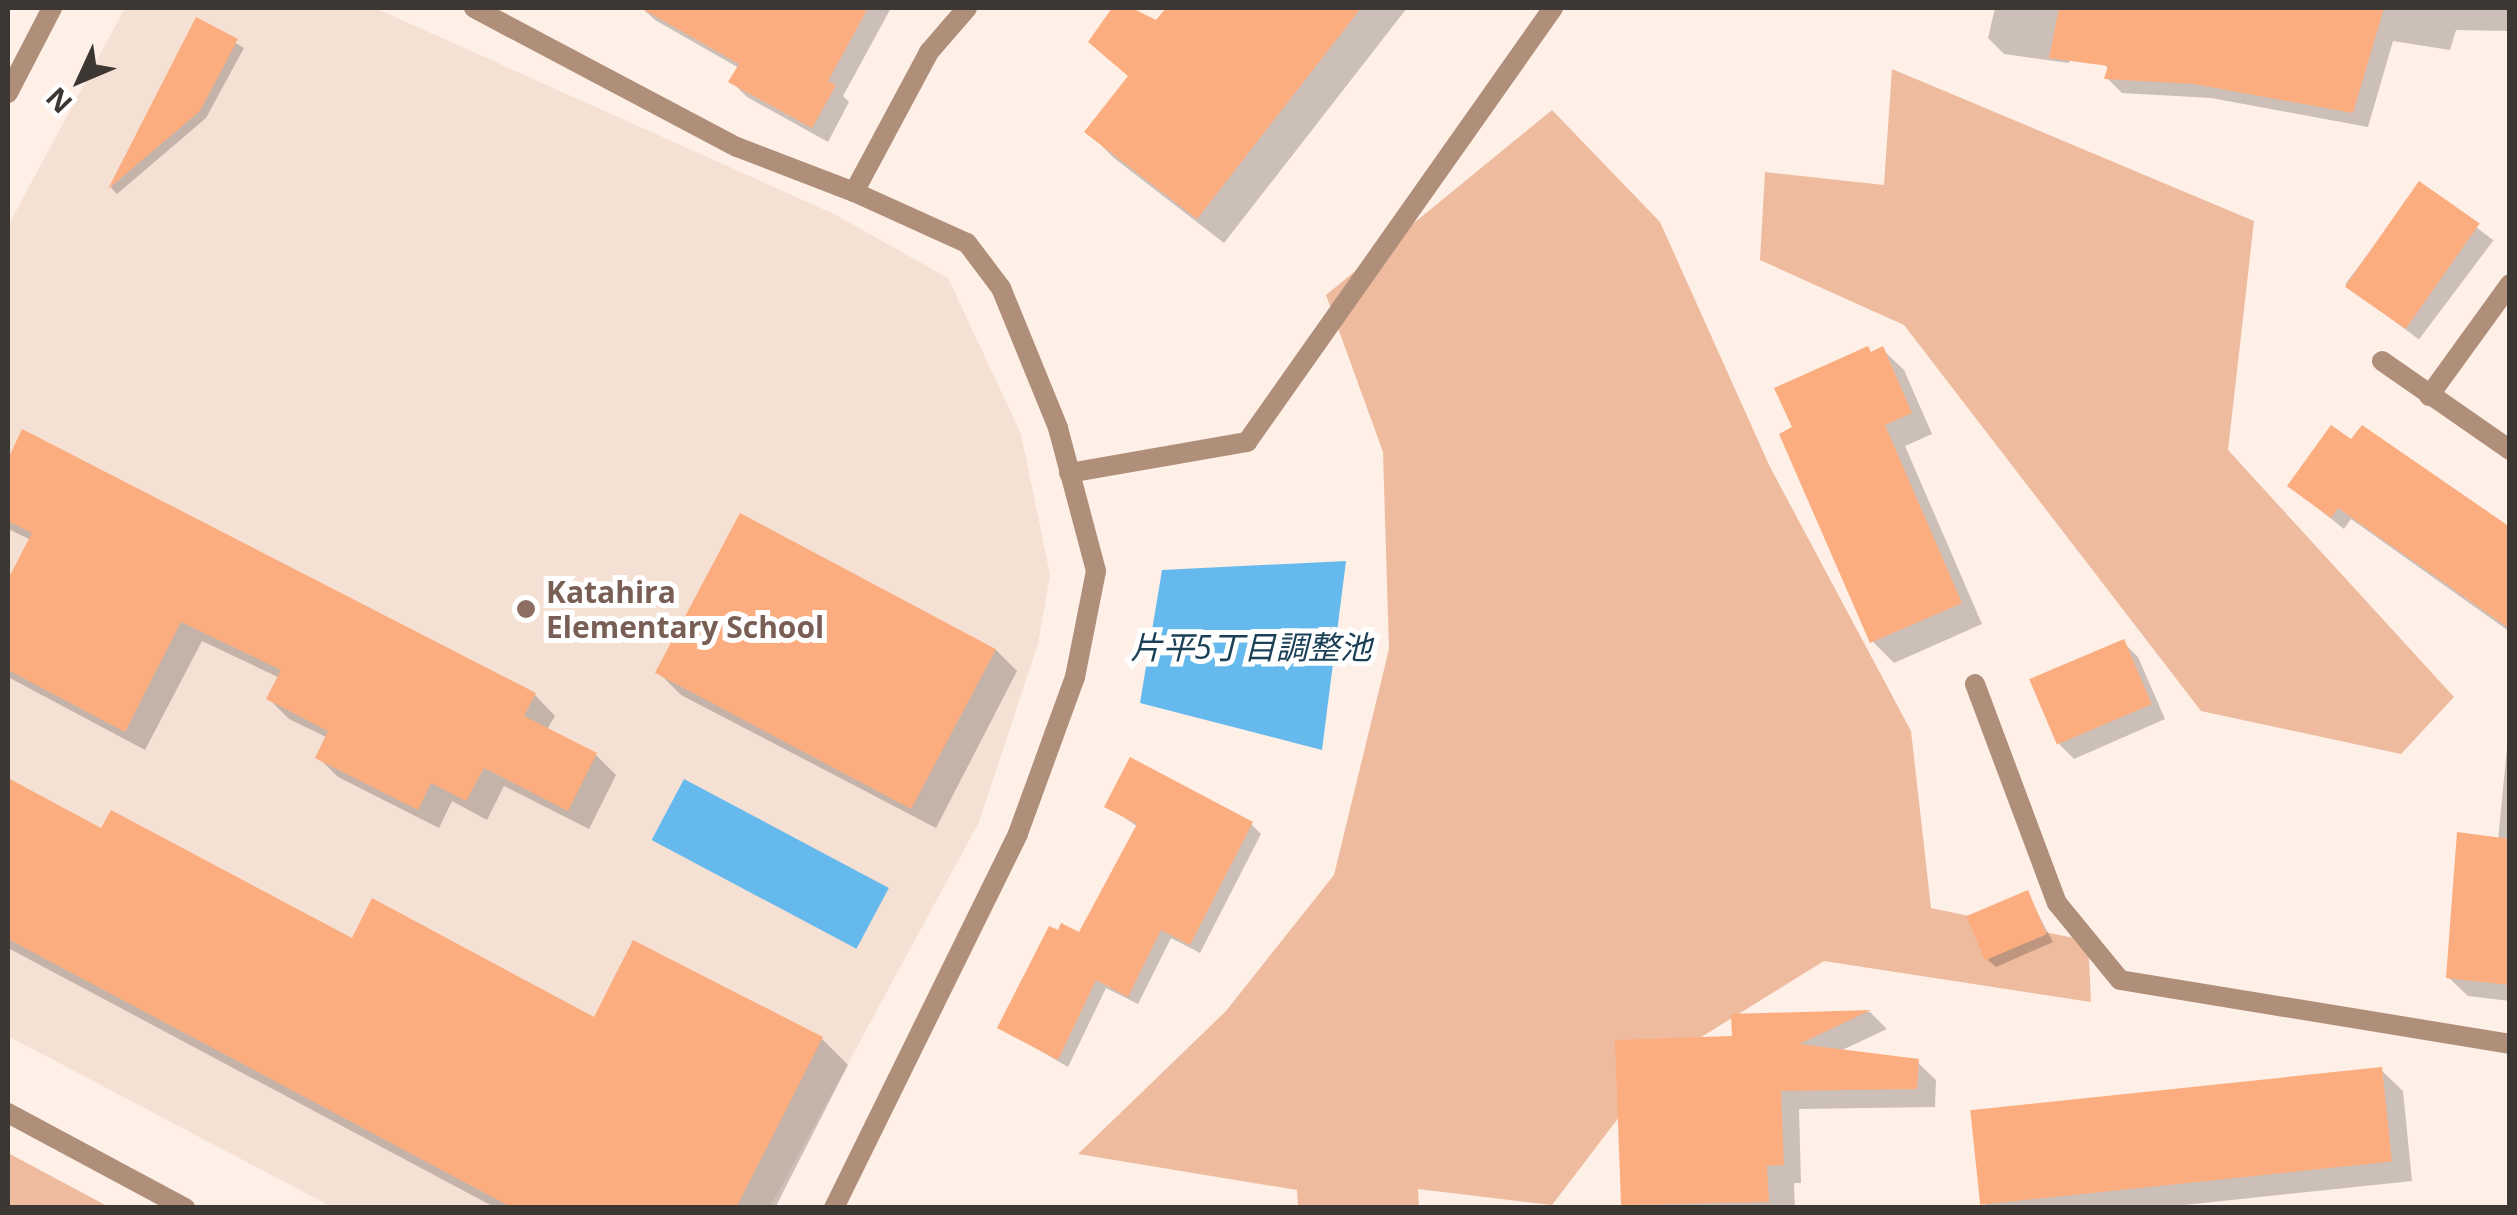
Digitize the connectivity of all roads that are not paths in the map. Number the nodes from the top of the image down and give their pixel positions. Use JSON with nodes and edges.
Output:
{"nodes":[{"id":1,"x":52,"y":8,"type":"edge"},
{"id":2,"x":474,"y":8,"type":"edge"},
{"id":3,"x":967,"y":8,"type":"edge"},
{"id":4,"x":1553,"y":8,"type":"edge"},
{"id":5,"x":8,"y":92,"type":"edge"},
{"id":6,"x":854,"y":192,"type":"junction"},
{"id":7,"x":2510,"y":284,"type":"edge"},
{"id":8,"x":2382,"y":361,"type":"dead end"},
{"id":9,"x":2429,"y":396,"type":"junction"},
{"id":10,"x":2510,"y":450,"type":"edge"},
{"id":11,"x":1069,"y":473,"type":"junction"},
{"id":12,"x":1975,"y":684,"type":"dead end"},
{"id":13,"x":2510,"y":1044,"type":"edge"},
{"id":14,"x":8,"y":1113,"type":"edge"},
{"id":15,"x":185,"y":1208,"type":"edge"},
{"id":16,"x":834,"y":1208,"type":"edge"}],
"edges":[{"from":1,"to":5,"type":"street"},
{"from":2,"to":6,"type":"street"},
{"from":3,"to":6,"type":"street"},
{"from":4,"to":11,"type":"street"},
{"from":6,"to":11,"type":"street"},
{"from":7,"to":9,"type":"street"},
{"from":8,"to":9,"type":"street"},
{"from":9,"to":10,"type":"street"},
{"from":11,"to":16,"type":"street"},
{"from":12,"to":13,"type":"street"},
{"from":14,"to":15,"type":"street"}]}
